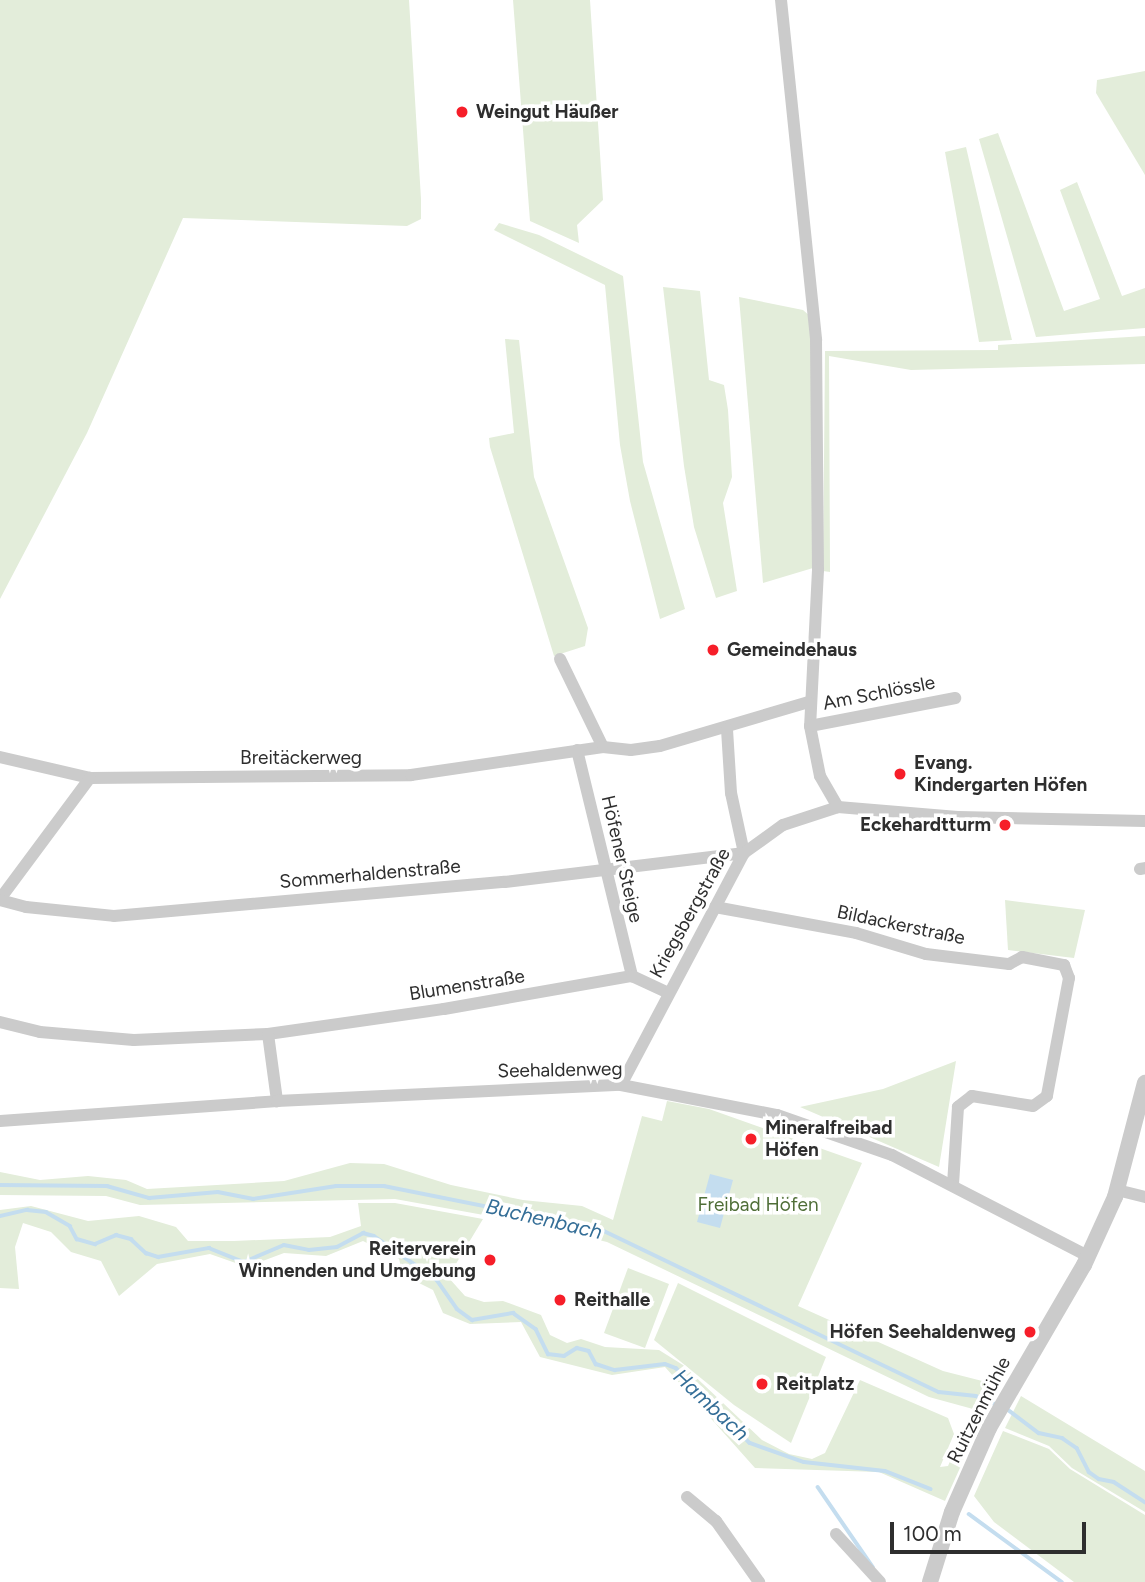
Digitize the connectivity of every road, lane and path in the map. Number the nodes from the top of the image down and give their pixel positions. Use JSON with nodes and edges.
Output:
{"nodes":[{"id":1,"x":781,"y":0,"type":"edge"},
{"id":2,"x":560,"y":659,"type":"dead end"},
{"id":3,"x":955,"y":698,"type":"dead end"},
{"id":4,"x":809,"y":702,"type":"junction"},
{"id":5,"x":810,"y":726,"type":"junction"},
{"id":6,"x":727,"y":729,"type":"junction"},
{"id":7,"x":603,"y":747,"type":"junction"},
{"id":8,"x":577,"y":750,"type":"junction"},
{"id":9,"x":0,"y":757,"type":"edge"},
{"id":10,"x":90,"y":778,"type":"junction"},
{"id":11,"x":838,"y":807,"type":"junction"},
{"id":12,"x":1145,"y":821,"type":"edge"},
{"id":13,"x":744,"y":853,"type":"junction"},
{"id":14,"x":604,"y":869,"type":"junction"},
{"id":15,"x":0,"y":900,"type":"edge"},
{"id":16,"x":715,"y":907,"type":"junction"},
{"id":17,"x":632,"y":976,"type":"junction"},
{"id":18,"x":668,"y":993,"type":"junction"},
{"id":19,"x":0,"y":1022,"type":"edge"},
{"id":20,"x":268,"y":1034,"type":"junction"},
{"id":21,"x":1145,"y":1083,"type":"edge"},
{"id":22,"x":621,"y":1085,"type":"junction"},
{"id":23,"x":277,"y":1101,"type":"junction"},
{"id":24,"x":0,"y":1121,"type":"edge"},
{"id":25,"x":953,"y":1184,"type":"junction"},
{"id":26,"x":1116,"y":1190,"type":"junction"},
{"id":27,"x":1145,"y":1197,"type":"edge"},
{"id":28,"x":1086,"y":1261,"type":"junction"},
{"id":29,"x":687,"y":1497,"type":"dead end"},
{"id":30,"x":836,"y":1534,"type":"dead end"},
{"id":31,"x":759,"y":1582,"type":"edge"},
{"id":32,"x":880,"y":1582,"type":"edge"},
{"id":33,"x":930,"y":1582,"type":"edge"}],
"edges":[{"from":1,"to":4,"type":"street"},
{"from":2,"to":7,"type":"street"},
{"from":3,"to":5,"type":"street","name":"Am Schlössle"},
{"from":4,"to":5,"type":"street"},
{"from":4,"to":6,"type":"street","name":"Breitäckerweg"},
{"from":5,"to":11,"type":"street"},
{"from":6,"to":7,"type":"street","name":"Breitäckerweg"},
{"from":6,"to":13,"type":"street"},
{"from":7,"to":8,"type":"street","name":"Breitäckerweg"},
{"from":8,"to":10,"type":"street","name":"Breitäckerweg"},
{"from":8,"to":14,"type":"street","name":"Höfener Steige"},
{"from":9,"to":10,"type":"street","name":"Breitäckerweg"},
{"from":10,"to":15,"type":"street"},
{"from":11,"to":12,"type":"street"},
{"from":11,"to":13,"type":"street","name":"Kriegsbergstraße"},
{"from":13,"to":14,"type":"street","name":"Sommerhaldenstraße"},
{"from":13,"to":16,"type":"street","name":"Kriegsbergstraße"},
{"from":14,"to":15,"type":"street","name":"Sommerhaldenstraße"},
{"from":14,"to":17,"type":"street","name":"Höfener Steige"},
{"from":16,"to":18,"type":"street","name":"Kriegsbergstraße"},
{"from":16,"to":25,"type":"street","name":"Bildackerstraße"},
{"from":17,"to":18,"type":"street"},
{"from":17,"to":20,"type":"street","name":"Blumenstraße"},
{"from":18,"to":22,"type":"street","name":"Kriegsbergstraße"},
{"from":19,"to":20,"type":"street","name":"Blumenstraße"},
{"from":20,"to":23,"type":"street"},
{"from":21,"to":26,"type":"street","name":"Ruitzenmühle"},
{"from":22,"to":23,"type":"street","name":"Seehaldenweg"},
{"from":22,"to":25,"type":"street","name":"Seehaldenweg"},
{"from":23,"to":24,"type":"street","name":"Seehaldenweg"},
{"from":25,"to":28,"type":"street","name":"Seehaldenweg"},
{"from":26,"to":27,"type":"street"},
{"from":26,"to":28,"type":"street","name":"Ruitzenmühle"},
{"from":28,"to":33,"type":"street","name":"Ruitzenmühle"},
{"from":29,"to":31,"type":"street"},
{"from":30,"to":32,"type":"street"}]}
